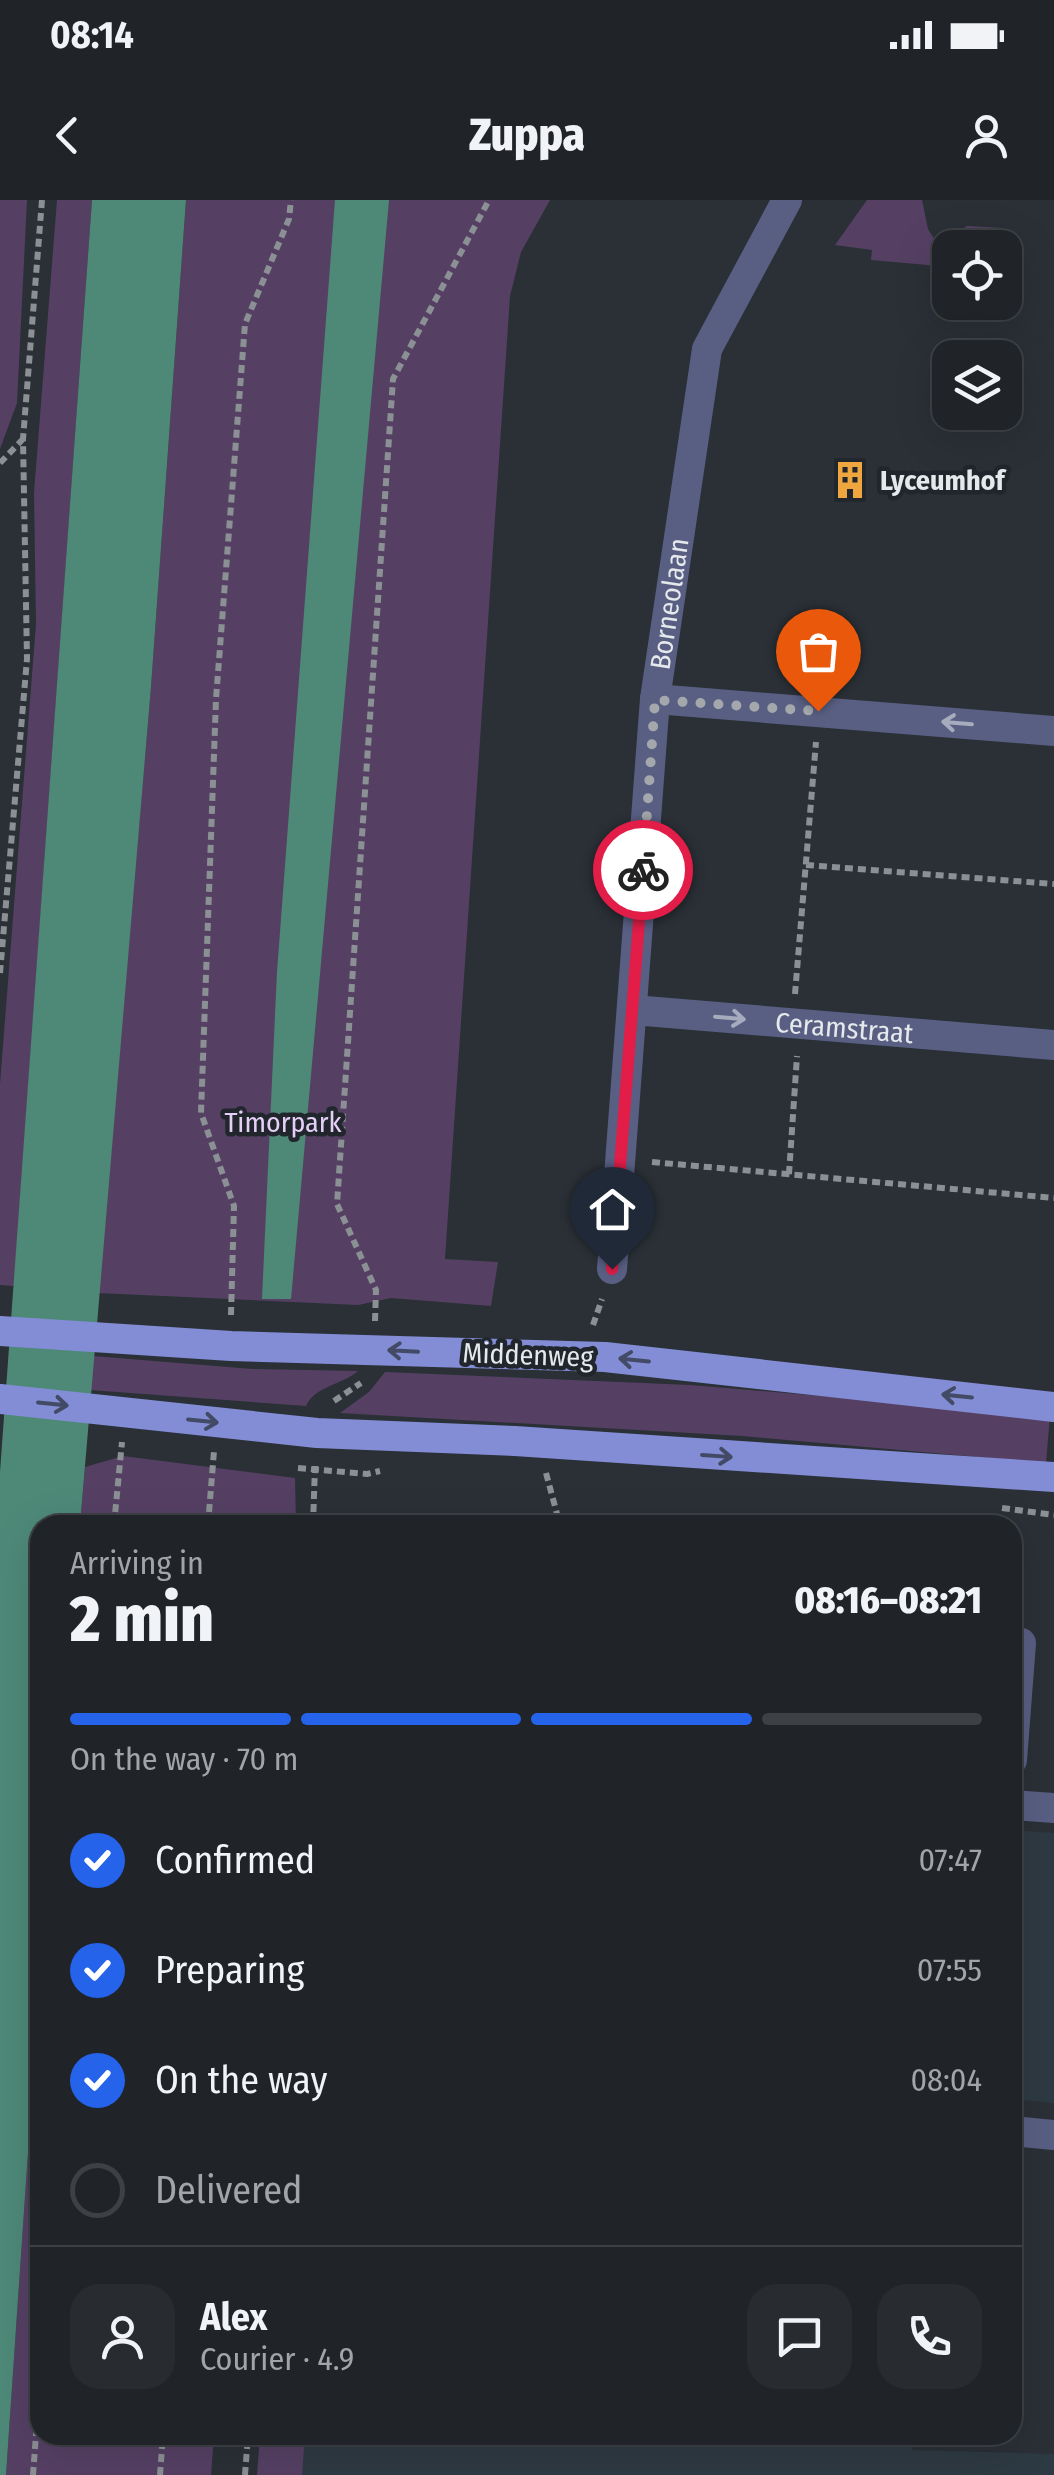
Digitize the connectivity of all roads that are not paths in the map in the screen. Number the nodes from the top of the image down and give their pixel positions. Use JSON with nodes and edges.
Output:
{"nodes":[{"id":1,"x":787,"y":200,"type":"edge"},
{"id":2,"x":655,"y":700,"type":"junction"},
{"id":3,"x":1054,"y":731,"type":"edge"},
{"id":4,"x":633,"y":1010,"type":"junction"},
{"id":5,"x":1054,"y":1046,"type":"edge"},
{"id":6,"x":612,"y":1269,"type":"road end"},
{"id":7,"x":2,"y":1331,"type":"edge"},
{"id":8,"x":0,"y":1399,"type":"edge"},
{"id":9,"x":1054,"y":1407,"type":"edge"},
{"id":10,"x":1054,"y":1477,"type":"edge"},
{"id":11,"x":1022,"y":1806,"type":"edge"},
{"id":12,"x":1054,"y":1808,"type":"edge"},
{"id":13,"x":1022,"y":2131,"type":"edge"},
{"id":14,"x":1054,"y":2134,"type":"edge"}],
"edges":[{"from":1,"to":2,"type":"street","name":"Borneolaan"},
{"from":3,"to":2,"type":"street","one_way":true},
{"from":2,"to":4,"type":"street","name":"Borneolaan"},
{"from":4,"to":5,"type":"street","name":"Ceramstraat","one_way":true},
{"from":4,"to":6,"type":"street","name":"Borneolaan"},
{"from":9,"to":7,"type":"main road","name":"Middenweg","one_way":true},
{"from":8,"to":10,"type":"main road","one_way":true},
{"from":11,"to":12,"type":"street"},
{"from":13,"to":14,"type":"street"}]}
